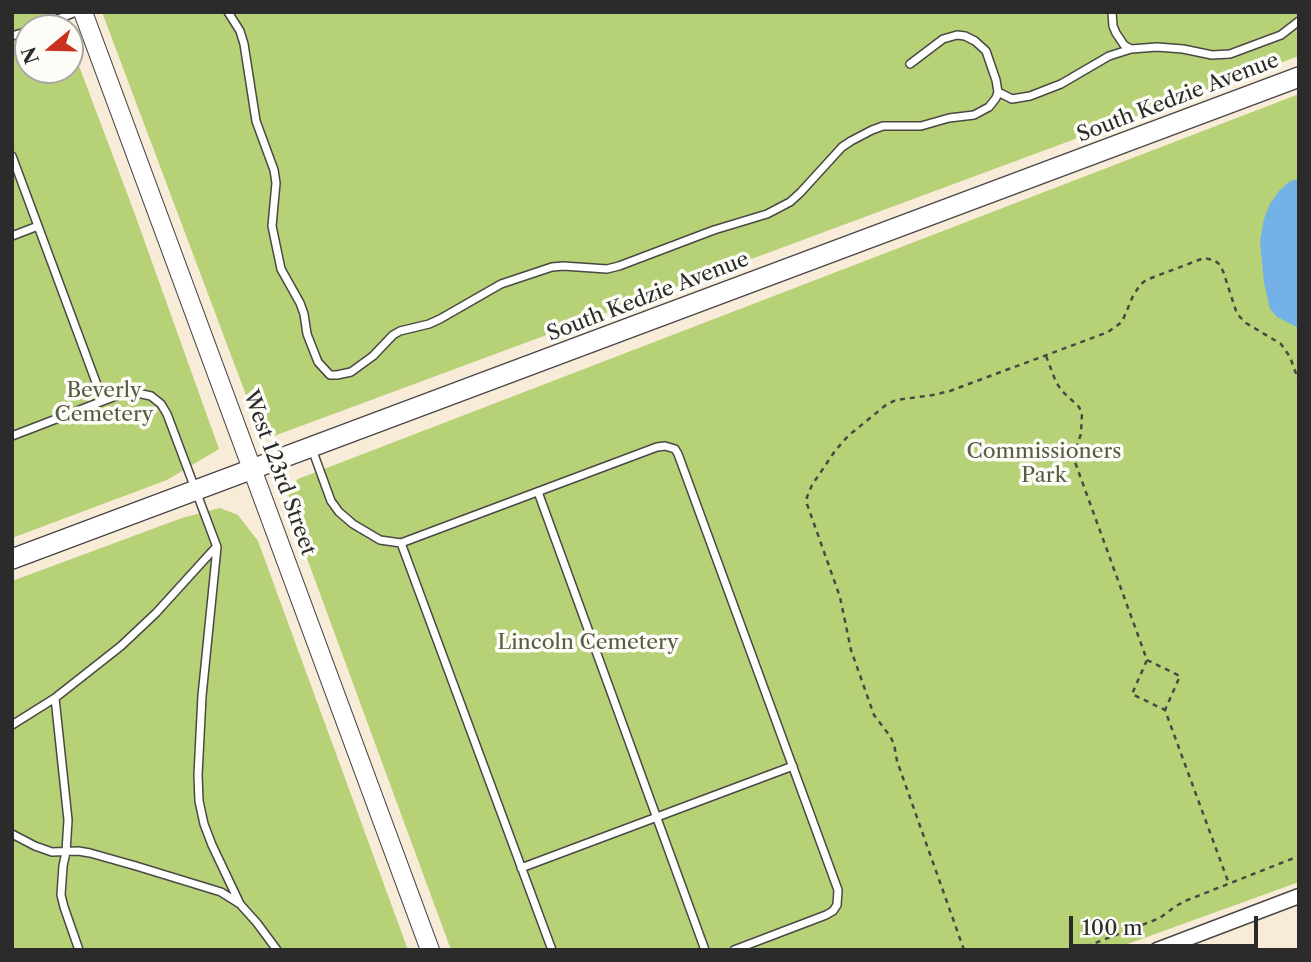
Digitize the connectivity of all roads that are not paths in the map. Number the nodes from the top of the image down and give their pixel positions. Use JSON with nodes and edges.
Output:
{"nodes":[{"id":1,"x":83,"y":12,"type":"edge"},
{"id":2,"x":228,"y":12,"type":"edge"},
{"id":3,"x":1112,"y":12,"type":"edge"},
{"id":4,"x":1299,"y":21,"type":"edge"},
{"id":5,"x":1113,"y":26,"type":"junction"},
{"id":6,"x":1131,"y":49,"type":"junction"},
{"id":7,"x":1109,"y":56,"type":"junction"},
{"id":8,"x":910,"y":64,"type":"dead end"},
{"id":9,"x":1299,"y":77,"type":"edge"},
{"id":10,"x":998,"y":92,"type":"junction"},
{"id":11,"x":12,"y":156,"type":"edge"},
{"id":12,"x":38,"y":226,"type":"junction"},
{"id":13,"x":12,"y":236,"type":"edge"},
{"id":14,"x":103,"y":401,"type":"junction"},
{"id":15,"x":12,"y":436,"type":"edge"},
{"id":16,"x":311,"y":448,"type":"junction"},
{"id":17,"x":254,"y":470,"type":"junction"},
{"id":18,"x":196,"y":491,"type":"junction"},
{"id":19,"x":538,"y":492,"type":"junction"},
{"id":20,"x":401,"y":543,"type":"junction"},
{"id":21,"x":217,"y":547,"type":"junction"},
{"id":22,"x":12,"y":559,"type":"edge"},
{"id":23,"x":55,"y":698,"type":"junction"},
{"id":24,"x":12,"y":725,"type":"edge"},
{"id":25,"x":793,"y":766,"type":"junction"},
{"id":26,"x":657,"y":817,"type":"junction"},
{"id":27,"x":12,"y":834,"type":"edge"},
{"id":28,"x":66,"y":852,"type":"junction"},
{"id":29,"x":521,"y":868,"type":"junction"},
{"id":30,"x":1299,"y":896,"type":"edge"},
{"id":31,"x":240,"y":904,"type":"junction"},
{"id":32,"x":1163,"y":949,"type":"edge"},
{"id":33,"x":79,"y":950,"type":"edge"},
{"id":34,"x":277,"y":950,"type":"edge"},
{"id":35,"x":430,"y":950,"type":"edge"},
{"id":36,"x":552,"y":950,"type":"edge"},
{"id":37,"x":705,"y":950,"type":"edge"},
{"id":38,"x":734,"y":950,"type":"edge"}],
"edges":[{"from":1,"to":17,"type":"street","name":"West 123rd Street"},
{"from":2,"to":10,"type":"lane"},
{"from":3,"to":5,"type":"lane"},
{"from":4,"to":6,"type":"lane"},
{"from":5,"to":6,"type":"lane"},
{"from":5,"to":7,"type":"lane"},
{"from":6,"to":7,"type":"lane"},
{"from":7,"to":10,"type":"lane"},
{"from":8,"to":10,"type":"lane"},
{"from":9,"to":16,"type":"main road","name":"South Kedzie Avenue"},
{"from":11,"to":12,"type":"lane"},
{"from":12,"to":13,"type":"lane"},
{"from":12,"to":14,"type":"lane"},
{"from":14,"to":15,"type":"lane"},
{"from":14,"to":18,"type":"lane"},
{"from":16,"to":17,"type":"main road","name":"South Kedzie Avenue"},
{"from":16,"to":20,"type":"lane"},
{"from":17,"to":18,"type":"main road","name":"South Kedzie Avenue"},
{"from":17,"to":35,"type":"street","name":"West 123rd Street"},
{"from":18,"to":21,"type":"lane"},
{"from":18,"to":22,"type":"main road","name":"South Kedzie Avenue"},
{"from":19,"to":20,"type":"lane"},
{"from":19,"to":25,"type":"lane"},
{"from":19,"to":26,"type":"lane"},
{"from":20,"to":29,"type":"lane"},
{"from":21,"to":23,"type":"lane"},
{"from":21,"to":31,"type":"lane"},
{"from":23,"to":24,"type":"lane"},
{"from":23,"to":28,"type":"lane"},
{"from":25,"to":26,"type":"lane"},
{"from":25,"to":38,"type":"lane"},
{"from":26,"to":29,"type":"lane"},
{"from":26,"to":37,"type":"lane"},
{"from":27,"to":28,"type":"lane"},
{"from":28,"to":31,"type":"lane"},
{"from":28,"to":33,"type":"lane"},
{"from":29,"to":36,"type":"lane"},
{"from":30,"to":32,"type":"street"},
{"from":31,"to":34,"type":"lane"}]}
